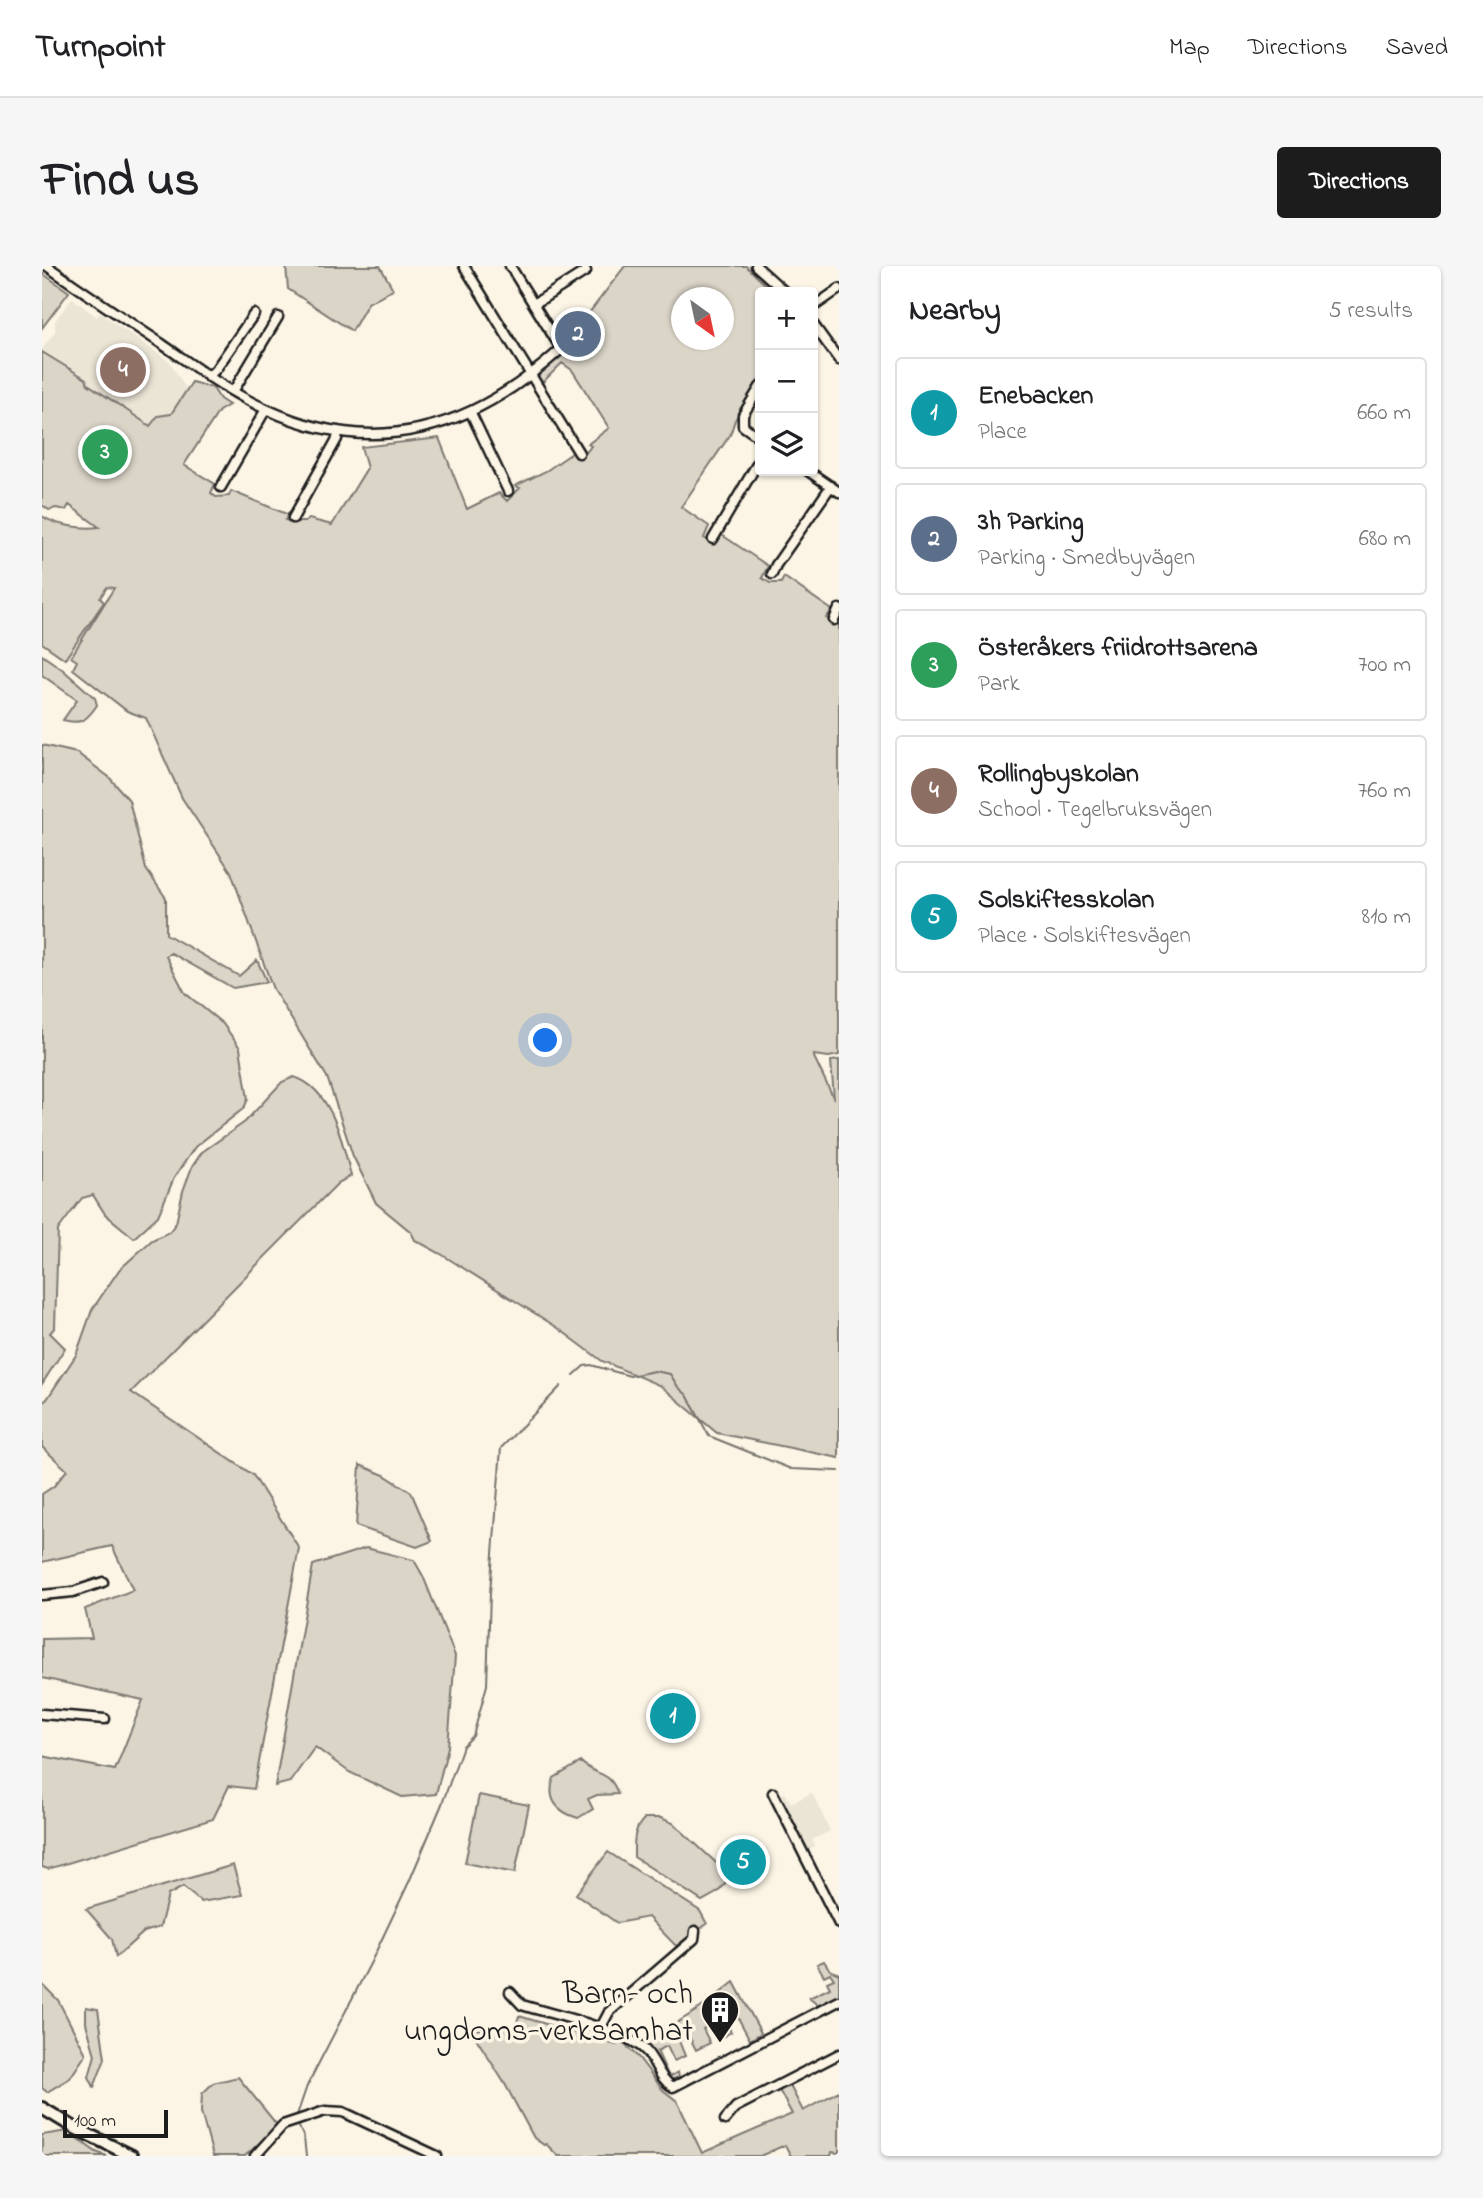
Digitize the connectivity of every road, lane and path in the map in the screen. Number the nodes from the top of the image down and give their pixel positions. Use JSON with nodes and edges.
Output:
{"nodes":[{"id":1,"x":47,"y":266,"type":"edge"},
{"id":2,"x":464,"y":266,"type":"edge"},
{"id":3,"x":510,"y":266,"type":"edge"},
{"id":4,"x":756,"y":266,"type":"edge"},
{"id":5,"x":586,"y":271,"type":"dead end"},
{"id":6,"x":779,"y":287,"type":"edge"},
{"id":7,"x":839,"y":289,"type":"edge"},
{"id":8,"x":534,"y":304,"type":"junction"},
{"id":9,"x":818,"y":304,"type":"edge"},
{"id":10,"x":254,"y":314,"type":"dead end"},
{"id":11,"x":278,"y":317,"type":"dead end"},
{"id":12,"x":818,"y":331,"type":"edge"},
{"id":13,"x":839,"y":360,"type":"edge"},
{"id":14,"x":532,"y":375,"type":"junction"},
{"id":15,"x":208,"y":377,"type":"junction"},
{"id":16,"x":234,"y":390,"type":"junction"},
{"id":17,"x":755,"y":395,"type":"edge"},
{"id":18,"x":265,"y":409,"type":"junction"},
{"id":19,"x":471,"y":413,"type":"junction"},
{"id":20,"x":338,"y":431,"type":"junction"},
{"id":21,"x":755,"y":434,"type":"edge"},
{"id":22,"x":579,"y":453,"type":"dead end"},
{"id":23,"x":755,"y":467,"type":"edge"},
{"id":24,"x":816,"y":476,"type":"edge"},
{"id":25,"x":831,"y":486,"type":"junction"},
{"id":26,"x":221,"y":487,"type":"dead end"},
{"id":27,"x":508,"y":491,"type":"dead end"},
{"id":28,"x":839,"y":492,"type":"edge"},
{"id":29,"x":293,"y":518,"type":"dead end"},
{"id":30,"x":713,"y":538,"type":"dead end"},
{"id":31,"x":772,"y":575,"type":"dead end"},
{"id":32,"x":839,"y":609,"type":"edge"},
{"id":33,"x":834,"y":620,"type":"dead end"},
{"id":34,"x":103,"y":1582,"type":"dead end"},
{"id":35,"x":42,"y":1595,"type":"edge"},
{"id":36,"x":42,"y":1714,"type":"edge"},
{"id":37,"x":105,"y":1719,"type":"dead end"},
{"id":38,"x":773,"y":1793,"type":"dead end"},
{"id":39,"x":839,"y":1924,"type":"edge"},
{"id":40,"x":695,"y":1931,"type":"dead end"},
{"id":41,"x":510,"y":1992,"type":"dead end"},
{"id":42,"x":839,"y":2001,"type":"edge"},
{"id":43,"x":600,"y":2029,"type":"junction"},
{"id":44,"x":839,"y":2054,"type":"edge"},
{"id":45,"x":42,"y":2108,"type":"edge"},
{"id":46,"x":725,"y":2119,"type":"dead end"},
{"id":47,"x":132,"y":2156,"type":"edge"},
{"id":48,"x":255,"y":2156,"type":"edge"},
{"id":49,"x":437,"y":2156,"type":"edge"}],
"edges":[{"from":1,"to":15,"type":"street"},
{"from":2,"to":14,"type":"street"},
{"from":3,"to":8,"type":"street"},
{"from":4,"to":6,"type":"street"},
{"from":5,"to":8,"type":"street"},
{"from":7,"to":9,"type":"street"},
{"from":8,"to":14,"type":"street"},
{"from":10,"to":15,"type":"street"},
{"from":11,"to":16,"type":"street"},
{"from":12,"to":13,"type":"street"},
{"from":14,"to":19,"type":"street"},
{"from":14,"to":22,"type":"street"},
{"from":15,"to":16,"type":"street"},
{"from":16,"to":18,"type":"street"},
{"from":17,"to":21,"type":"street"},
{"from":18,"to":20,"type":"street"},
{"from":18,"to":26,"type":"street"},
{"from":19,"to":20,"type":"street"},
{"from":19,"to":27,"type":"street"},
{"from":20,"to":29,"type":"street"},
{"from":23,"to":30,"type":"street"},
{"from":24,"to":25,"type":"street"},
{"from":25,"to":28,"type":"street"},
{"from":25,"to":31,"type":"street"},
{"from":32,"to":33,"type":"street"},
{"from":34,"to":35,"type":"street"},
{"from":36,"to":37,"type":"street"},
{"from":38,"to":39,"type":"street"},
{"from":40,"to":43,"type":"street"},
{"from":41,"to":43,"type":"street"},
{"from":42,"to":43,"type":"street"},
{"from":44,"to":46,"type":"street"},
{"from":45,"to":47,"type":"street"},
{"from":48,"to":49,"type":"street"}]}
